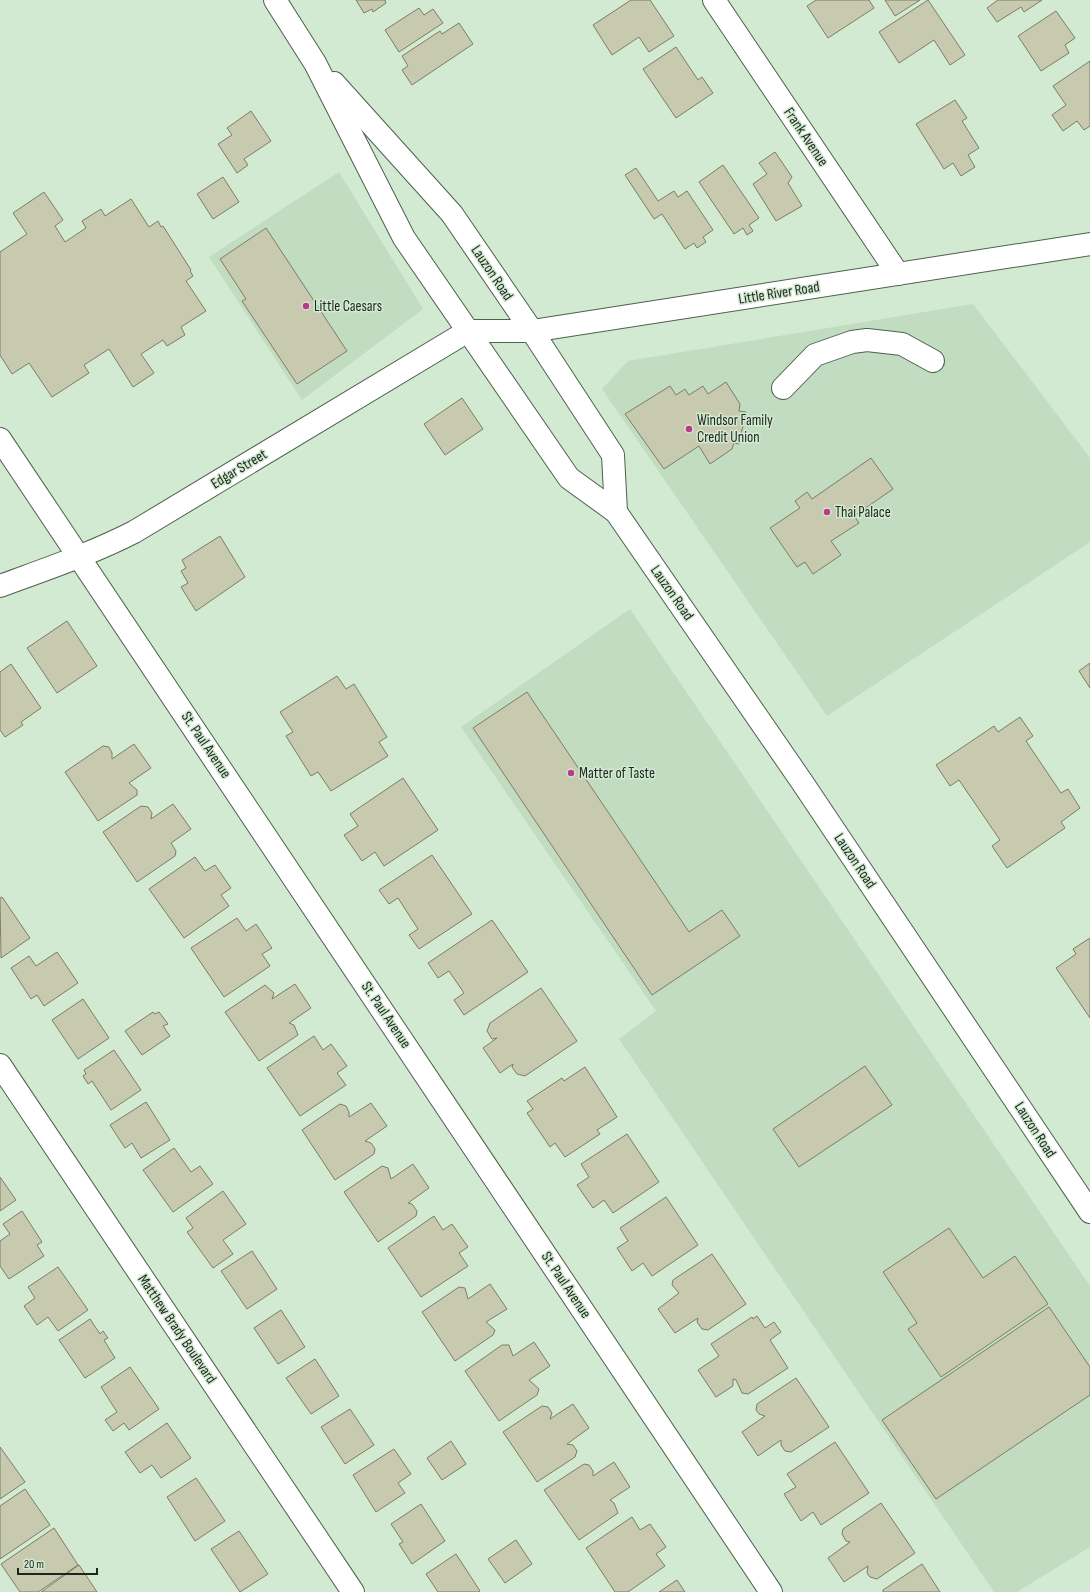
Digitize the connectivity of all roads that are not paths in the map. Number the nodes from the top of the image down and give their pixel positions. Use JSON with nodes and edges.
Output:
{"nodes":[{"id":1,"x":274,"y":0,"type":"edge"},
{"id":2,"x":714,"y":0,"type":"edge"},
{"id":3,"x":315,"y":63,"type":"junction"},
{"id":4,"x":1090,"y":244,"type":"edge"},
{"id":5,"x":898,"y":274,"type":"junction"},
{"id":6,"x":468,"y":331,"type":"junction"},
{"id":7,"x":532,"y":331,"type":"junction"},
{"id":8,"x":933,"y":361,"type":"dead end"},
{"id":9,"x":783,"y":388,"type":"dead end"},
{"id":10,"x":0,"y":439,"type":"edge"},
{"id":11,"x":616,"y":512,"type":"junction"},
{"id":12,"x":80,"y":557,"type":"junction"},
{"id":13,"x":0,"y":586,"type":"edge"},
{"id":14,"x":0,"y":1065,"type":"edge"},
{"id":15,"x":1090,"y":1212,"type":"edge"},
{"id":16,"x":353,"y":1592,"type":"edge"},
{"id":17,"x":771,"y":1592,"type":"edge"}],
"edges":[{"from":1,"to":3,"type":"street","name":"Lauzon Road"},
{"from":2,"to":5,"type":"street","name":"Frank Avenue"},
{"from":3,"to":6,"type":"street","name":"Lauzon Road"},
{"from":3,"to":7,"type":"street","name":"Lauzon Road"},
{"from":4,"to":5,"type":"street","name":"Little River Road"},
{"from":5,"to":7,"type":"street","name":"Little River Road"},
{"from":6,"to":7,"type":"street","name":"Little River Road"},
{"from":6,"to":11,"type":"street","name":"Lauzon Road"},
{"from":6,"to":12,"type":"street","name":"Edgar Street"},
{"from":7,"to":11,"type":"street","name":"Lauzon Road"},
{"from":8,"to":9,"type":"street"},
{"from":10,"to":12,"type":"street","name":"St. Paul Avenue"},
{"from":11,"to":15,"type":"street","name":"Lauzon Road"},
{"from":12,"to":13,"type":"street","name":"Edgar Street"},
{"from":12,"to":17,"type":"street","name":"St. Paul Avenue"},
{"from":14,"to":16,"type":"street","name":"Matthew Brady Boulevard"}]}
